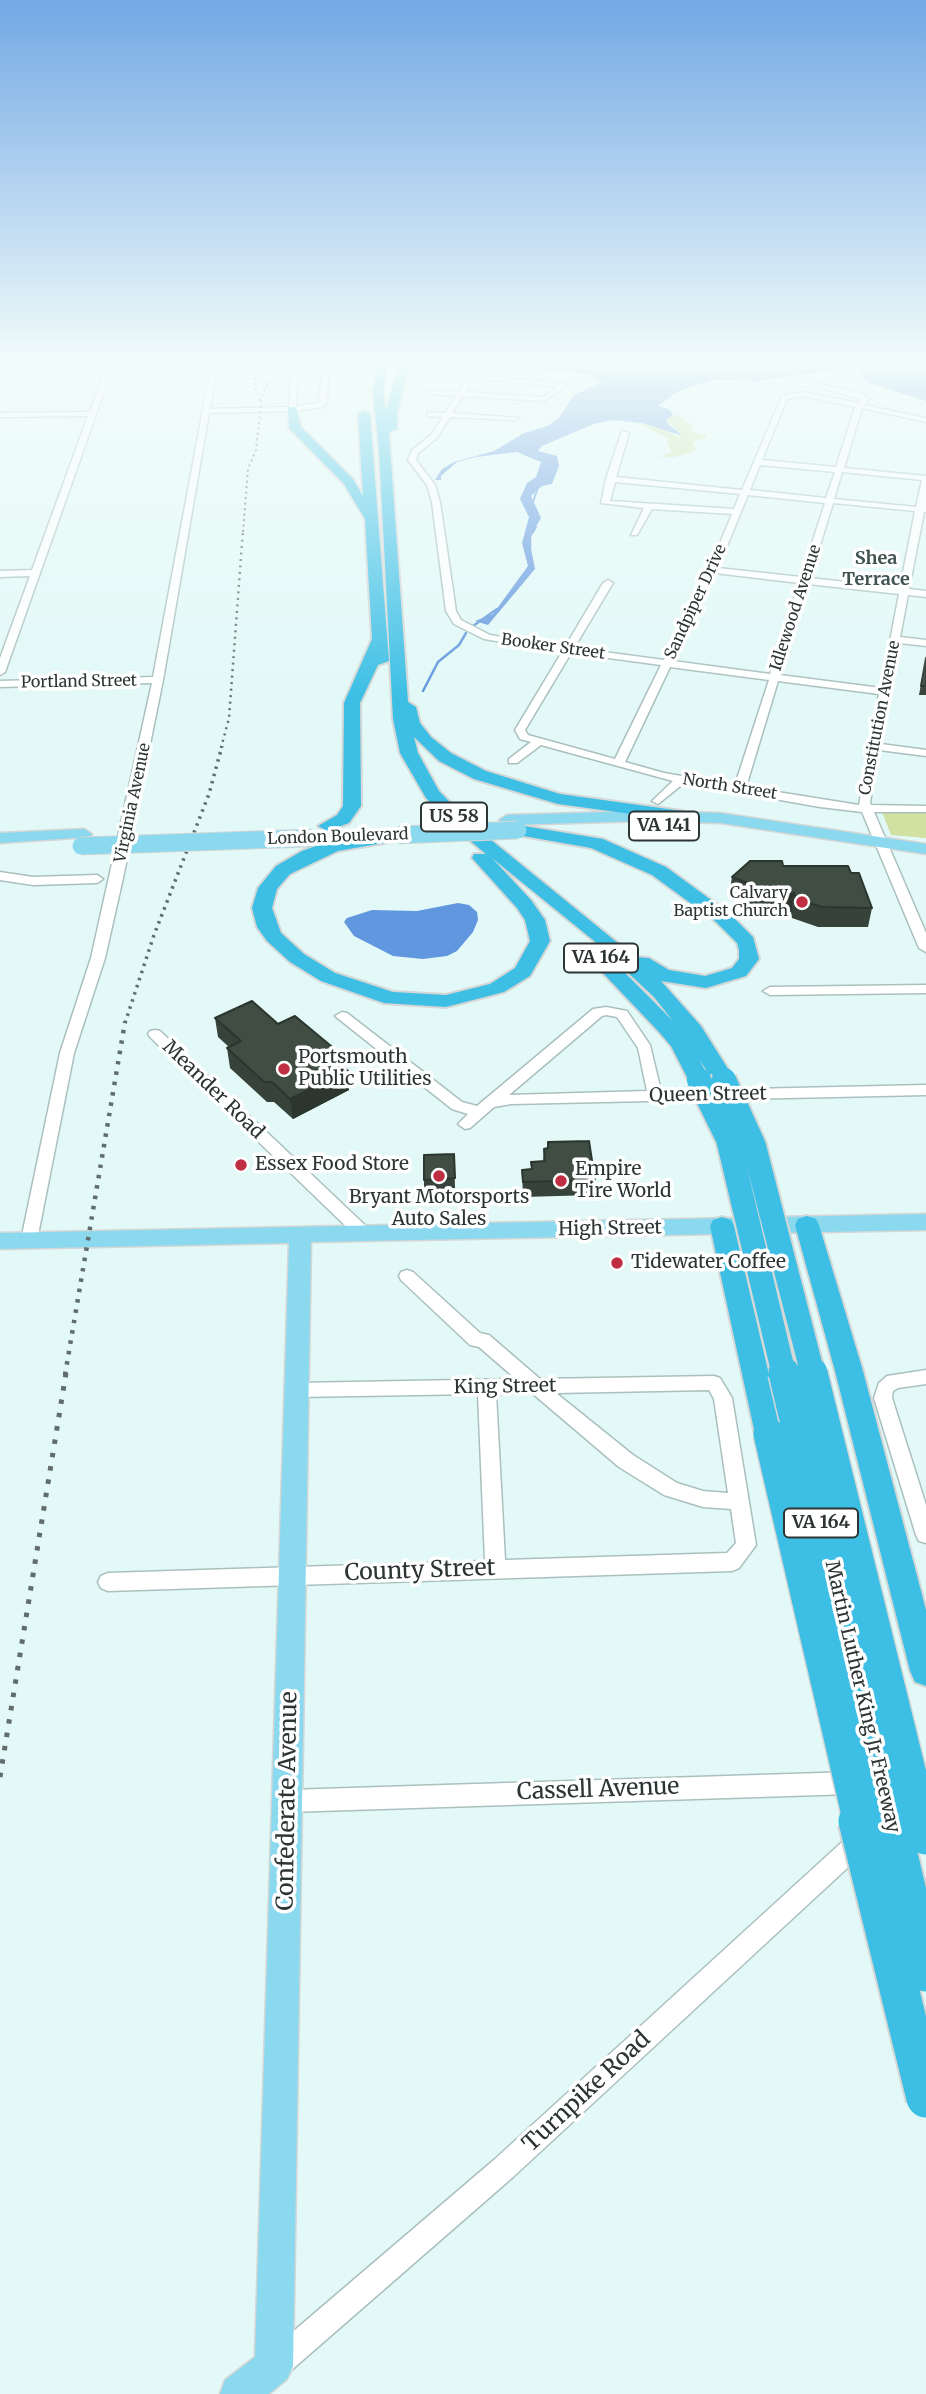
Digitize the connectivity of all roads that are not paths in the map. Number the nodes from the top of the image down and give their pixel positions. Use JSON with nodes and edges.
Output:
{"nodes":[{"id":1,"x":72,"y":473,"type":"edge"},
{"id":2,"x":196,"y":473,"type":"edge"},
{"id":3,"x":340,"y":473,"type":"edge"},
{"id":4,"x":369,"y":473,"type":"edge"},
{"id":5,"x":386,"y":473,"type":"edge"},
{"id":6,"x":421,"y":473,"type":"edge"},
{"id":7,"x":612,"y":473,"type":"edge"},
{"id":8,"x":752,"y":473,"type":"edge"},
{"id":9,"x":839,"y":473,"type":"edge"},
{"id":10,"x":869,"y":473,"type":"edge"},
{"id":11,"x":926,"y":478,"type":"edge"},
{"id":12,"x":610,"y":480,"type":"junction"},
{"id":13,"x":745,"y":491,"type":"junction"},
{"id":14,"x":830,"y":500,"type":"junction"},
{"id":15,"x":648,"y":508,"type":"junction"},
{"id":16,"x":923,"y":510,"type":"edge"},
{"id":17,"x":737,"y":512,"type":"junction"},
{"id":18,"x":373,"y":523,"type":"junction"},
{"id":19,"x":634,"y":533,"type":"dead end"},
{"id":20,"x":712,"y":570,"type":"junction"},
{"id":21,"x":35,"y":573,"type":"junction"},
{"id":22,"x":0,"y":574,"type":"edge"},
{"id":23,"x":804,"y":581,"type":"junction"},
{"id":24,"x":608,"y":583,"type":"dead end"},
{"id":25,"x":904,"y":592,"type":"junction"},
{"id":26,"x":926,"y":594,"type":"edge"},
{"id":27,"x":380,"y":634,"type":"junction"},
{"id":28,"x":894,"y":639,"type":"junction"},
{"id":29,"x":926,"y":643,"type":"edge"},
{"id":30,"x":568,"y":650,"type":"junction"},
{"id":31,"x":667,"y":663,"type":"junction"},
{"id":32,"x":399,"y":670,"type":"junction"},
{"id":33,"x":0,"y":672,"type":"edge"},
{"id":34,"x":774,"y":677,"type":"junction"},
{"id":35,"x":158,"y":680,"type":"junction"},
{"id":36,"x":0,"y":684,"type":"edge"},
{"id":37,"x":884,"y":692,"type":"junction"},
{"id":38,"x":538,"y":742,"type":"junction"},
{"id":39,"x":874,"y":746,"type":"junction"},
{"id":40,"x":926,"y":753,"type":"edge"},
{"id":41,"x":513,"y":761,"type":"dead end"},
{"id":42,"x":618,"y":764,"type":"junction"},
{"id":43,"x":681,"y":780,"type":"junction"},
{"id":44,"x":740,"y":788,"type":"junction"},
{"id":45,"x":658,"y":801,"type":"dead end"},
{"id":46,"x":865,"y":809,"type":"junction"},
{"id":47,"x":926,"y":809,"type":"edge"},
{"id":48,"x":682,"y":816,"type":"junction"},
{"id":49,"x":512,"y":825,"type":"junction"},
{"id":50,"x":395,"y":829,"type":"junction"},
{"id":51,"x":316,"y":830,"type":"junction"},
{"id":52,"x":0,"y":838,"type":"edge"},
{"id":53,"x":82,"y":840,"type":"junction"},
{"id":54,"x":926,"y":849,"type":"edge"},
{"id":55,"x":0,"y":850,"type":"edge"},
{"id":56,"x":883,"y":850,"type":"junction"},
{"id":57,"x":481,"y":858,"type":"junction"},
{"id":58,"x":926,"y":861,"type":"edge"},
{"id":59,"x":0,"y":876,"type":"edge"},
{"id":60,"x":97,"y":879,"type":"dead end"},
{"id":61,"x":581,"y":920,"type":"junction"},
{"id":62,"x":926,"y":948,"type":"edge"},
{"id":63,"x":926,"y":989,"type":"edge"},
{"id":64,"x":770,"y":990,"type":"dead end"},
{"id":65,"x":342,"y":1016,"type":"dead end"},
{"id":66,"x":155,"y":1034,"type":"dead end"},
{"id":67,"x":712,"y":1080,"type":"junction"},
{"id":68,"x":926,"y":1090,"type":"edge"},
{"id":69,"x":655,"y":1096,"type":"junction"},
{"id":70,"x":485,"y":1107,"type":"junction"},
{"id":71,"x":465,"y":1124,"type":"dead end"},
{"id":72,"x":926,"y":1222,"type":"edge"},
{"id":73,"x":807,"y":1224,"type":"junction"},
{"id":74,"x":722,"y":1226,"type":"junction"},
{"id":75,"x":363,"y":1233,"type":"junction"},
{"id":76,"x":300,"y":1235,"type":"junction"},
{"id":77,"x":29,"y":1240,"type":"junction"},
{"id":78,"x":0,"y":1241,"type":"edge"},
{"id":79,"x":407,"y":1276,"type":"dead end"},
{"id":80,"x":926,"y":1377,"type":"edge"},
{"id":81,"x":536,"y":1386,"type":"junction"},
{"id":82,"x":487,"y":1387,"type":"junction"},
{"id":83,"x":296,"y":1390,"type":"junction"},
{"id":84,"x":740,"y":1502,"type":"junction"},
{"id":85,"x":926,"y":1535,"type":"edge"},
{"id":86,"x":495,"y":1568,"type":"junction"},
{"id":87,"x":293,"y":1574,"type":"junction"},
{"id":88,"x":108,"y":1583,"type":"dead end"},
{"id":89,"x":926,"y":1671,"type":"edge"},
{"id":90,"x":926,"y":1780,"type":"edge"},
{"id":91,"x":905,"y":1799,"type":"junction"},
{"id":92,"x":288,"y":1801,"type":"junction"},
{"id":93,"x":926,"y":1835,"type":"edge"},
{"id":94,"x":926,"y":1972,"type":"edge"},
{"id":95,"x":926,"y":2098,"type":"edge"},
{"id":96,"x":274,"y":2367,"type":"junction"},
{"id":97,"x":239,"y":2394,"type":"edge"}],
"edges":[{"from":1,"to":21,"type":"street"},
{"from":2,"to":35,"type":"street","name":"Virginia Avenue"},
{"from":3,"to":18,"type":"highway"},
{"from":4,"to":18,"type":"highway"},
{"from":5,"to":32,"type":"highway","number":"US 58"},
{"from":6,"to":30,"type":"street","name":"Booker Street"},
{"from":7,"to":12,"type":"street"},
{"from":8,"to":13,"type":"street","name":"Sandpiper Drive"},
{"from":9,"to":14,"type":"street","name":"Idlewood Avenue"},
{"from":10,"to":11,"type":"street"},
{"from":11,"to":16,"type":"street","name":"Constitution Avenue"},
{"from":12,"to":13,"type":"street"},
{"from":12,"to":15,"type":"street"},
{"from":13,"to":14,"type":"street"},
{"from":13,"to":17,"type":"street","name":"Sandpiper Drive"},
{"from":14,"to":16,"type":"street"},
{"from":14,"to":23,"type":"street","name":"Idlewood Avenue"},
{"from":15,"to":17,"type":"street"},
{"from":15,"to":19,"type":"street"},
{"from":16,"to":25,"type":"street","name":"Constitution Avenue"},
{"from":17,"to":20,"type":"street","name":"Sandpiper Drive"},
{"from":18,"to":27,"type":"highway"},
{"from":20,"to":23,"type":"street"},
{"from":20,"to":31,"type":"street","name":"Sandpiper Drive"},
{"from":21,"to":22,"type":"street"},
{"from":21,"to":33,"type":"street"},
{"from":23,"to":25,"type":"street"},
{"from":23,"to":34,"type":"street","name":"Idlewood Avenue"},
{"from":24,"to":30,"type":"street"},
{"from":25,"to":26,"type":"street"},
{"from":25,"to":28,"type":"street","name":"Constitution Avenue"},
{"from":27,"to":51,"type":"highway"},
{"from":27,"to":57,"type":"highway","number":"VA 164"},
{"from":28,"to":29,"type":"street"},
{"from":28,"to":37,"type":"street","name":"Constitution Avenue"},
{"from":30,"to":31,"type":"street","name":"Booker Street"},
{"from":30,"to":38,"type":"street"},
{"from":31,"to":34,"type":"street","name":"Booker Street"},
{"from":31,"to":42,"type":"street","name":"Sandpiper Drive"},
{"from":32,"to":48,"type":"highway"},
{"from":32,"to":61,"type":"highway","number":"US 58"},
{"from":34,"to":37,"type":"street","name":"Booker Street"},
{"from":34,"to":44,"type":"street","name":"Idlewood Avenue"},
{"from":35,"to":36,"type":"street","name":"Portland Street"},
{"from":35,"to":77,"type":"street","name":"Virginia Avenue"},
{"from":37,"to":39,"type":"street","name":"Constitution Avenue"},
{"from":38,"to":41,"type":"street"},
{"from":38,"to":42,"type":"street","name":"North Street"},
{"from":39,"to":40,"type":"street"},
{"from":39,"to":46,"type":"street","name":"Constitution Avenue"},
{"from":42,"to":43,"type":"street","name":"North Street"},
{"from":43,"to":44,"type":"street","name":"North Street"},
{"from":43,"to":45,"type":"street"},
{"from":44,"to":46,"type":"street","name":"North Street"},
{"from":46,"to":47,"type":"street","name":"North Street"},
{"from":46,"to":56,"type":"street","name":"Constitution Avenue"},
{"from":48,"to":49,"type":"main road","name":"London Boulevard","number":"VA 141"},
{"from":48,"to":56,"type":"main road","name":"London Boulevard","number":"VA 141"},
{"from":49,"to":50,"type":"main road","name":"London Boulevard","number":"US 58","bridge":true},
{"from":49,"to":56,"type":"main road","name":"London Boulevard","number":"VA 141"},
{"from":49,"to":61,"type":"highway","number":"US 58"},
{"from":50,"to":51,"type":"main road","name":"London Boulevard","number":"US 58"},
{"from":50,"to":57,"type":"highway"},
{"from":51,"to":53,"type":"main road","name":"London Boulevard","number":"US 58","bridge":true},
{"from":52,"to":53,"type":"main road","name":"London Boulevard","number":"US 58"},
{"from":53,"to":55,"type":"main road","name":"London Boulevard","number":"US 58"},
{"from":54,"to":56,"type":"main road","name":"London Boulevard","number":"VA 141"},
{"from":56,"to":58,"type":"main road","name":"London Boulevard","number":"VA 141"},
{"from":56,"to":62,"type":"street","name":"Constitution Avenue"},
{"from":57,"to":67,"type":"highway","name":"Martin Luther King Jr Freeway","number":"VA 164"},
{"from":59,"to":60,"type":"street"},
{"from":61,"to":67,"type":"highway","name":"Martin Luther King Jr Freeway","number":"VA 164"},
{"from":63,"to":64,"type":"street"},
{"from":65,"to":70,"type":"street"},
{"from":66,"to":75,"type":"street","name":"Meander Road"},
{"from":67,"to":93,"type":"highway","name":"Martin Luther King Jr Freeway","number":"VA 164","bridge":true},
{"from":67,"to":94,"type":"highway","name":"Martin Luther King Jr Freeway","number":"VA 164","bridge":true},
{"from":68,"to":69,"type":"street","name":"Queen Street"},
{"from":69,"to":70,"type":"street","name":"Queen Street"},
{"from":69,"to":70,"type":"street"},
{"from":70,"to":71,"type":"street"},
{"from":72,"to":73,"type":"main road","name":"High Street"},
{"from":73,"to":74,"type":"main road","name":"High Street"},
{"from":73,"to":89,"type":"highway"},
{"from":74,"to":75,"type":"main road","name":"High Street"},
{"from":74,"to":95,"type":"highway","bridge":true},
{"from":75,"to":76,"type":"main road","name":"High Street"},
{"from":76,"to":77,"type":"main road","name":"High Street"},
{"from":76,"to":83,"type":"main road","name":"Confederate Avenue"},
{"from":77,"to":78,"type":"main road","name":"High Street"},
{"from":79,"to":81,"type":"street"},
{"from":80,"to":85,"type":"street"},
{"from":81,"to":82,"type":"street","name":"King Street"},
{"from":81,"to":84,"type":"street"},
{"from":81,"to":84,"type":"street","name":"King Street"},
{"from":82,"to":83,"type":"street","name":"King Street"},
{"from":82,"to":86,"type":"street"},
{"from":83,"to":87,"type":"main road","name":"Confederate Avenue"},
{"from":84,"to":86,"type":"street","name":"County Street"},
{"from":86,"to":87,"type":"street","name":"County Street"},
{"from":87,"to":88,"type":"street","name":"County Street"},
{"from":87,"to":92,"type":"main road","name":"Confederate Avenue"},
{"from":90,"to":91,"type":"street","name":"Turnpike Road"},
{"from":91,"to":92,"type":"street","name":"Cassell Avenue"},
{"from":91,"to":96,"type":"street","name":"Turnpike Road"},
{"from":92,"to":96,"type":"main road","name":"Confederate Avenue"},
{"from":96,"to":97,"type":"main road","name":"Turnpike Road"}]}
